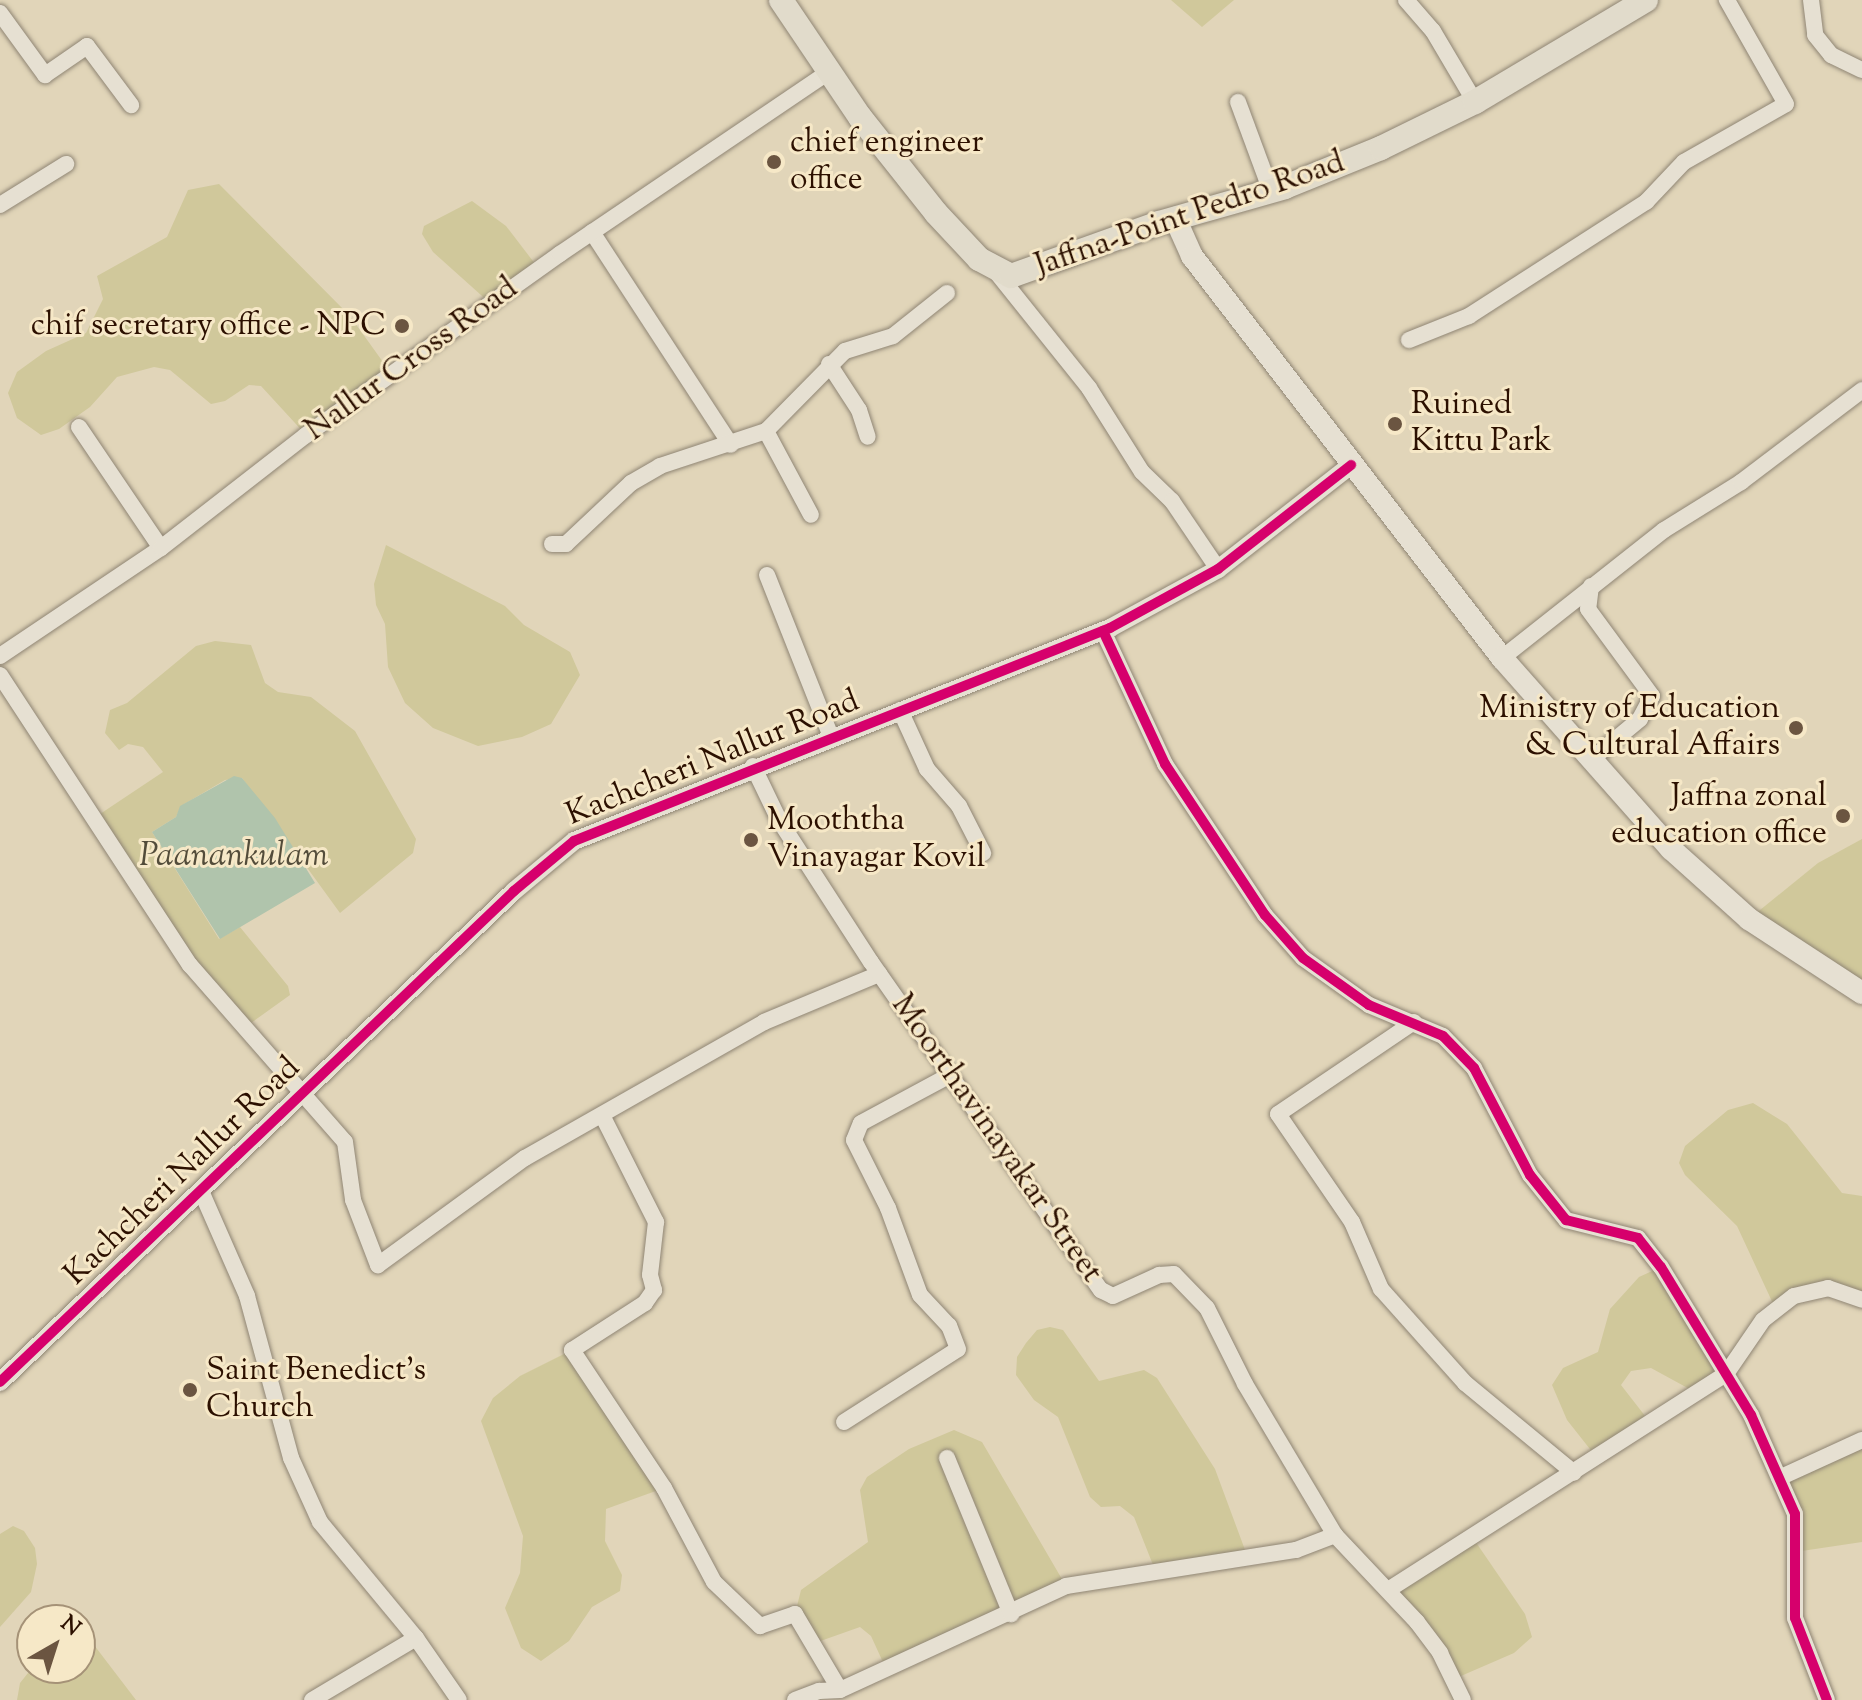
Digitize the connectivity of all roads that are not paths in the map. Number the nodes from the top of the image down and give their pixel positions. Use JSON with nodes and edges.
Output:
{"nodes":[{"id":1,"x":781,"y":0,"type":"edge"},
{"id":2,"x":1406,"y":0,"type":"edge"},
{"id":3,"x":1646,"y":0,"type":"edge"},
{"id":4,"x":1727,"y":0,"type":"edge"},
{"id":5,"x":1811,"y":0,"type":"edge"},
{"id":6,"x":0,"y":13,"type":"edge"},
{"id":7,"x":1862,"y":70,"type":"edge"},
{"id":8,"x":830,"y":71,"type":"junction"},
{"id":9,"x":1238,"y":102,"type":"dead end"},
{"id":10,"x":1475,"y":102,"type":"junction"},
{"id":11,"x":131,"y":105,"type":"dead end"},
{"id":12,"x":66,"y":164,"type":"dead end"},
{"id":13,"x":1271,"y":191,"type":"junction"},
{"id":14,"x":0,"y":205,"type":"edge"},
{"id":15,"x":1175,"y":218,"type":"junction"},
{"id":16,"x":592,"y":232,"type":"junction"},
{"id":17,"x":997,"y":273,"type":"junction"},
{"id":18,"x":947,"y":293,"type":"dead end"},
{"id":19,"x":1409,"y":340,"type":"dead end"},
{"id":20,"x":829,"y":364,"type":"junction"},
{"id":21,"x":1862,"y":390,"type":"edge"},
{"id":22,"x":79,"y":427,"type":"dead end"},
{"id":23,"x":766,"y":431,"type":"junction"},
{"id":24,"x":868,"y":437,"type":"dead end"},
{"id":25,"x":731,"y":445,"type":"junction"},
{"id":26,"x":1351,"y":465,"type":"junction"},
{"id":27,"x":811,"y":515,"type":"dead end"},
{"id":28,"x":552,"y":544,"type":"dead end"},
{"id":29,"x":161,"y":548,"type":"junction"},
{"id":30,"x":1218,"y":569,"type":"junction"},
{"id":31,"x":767,"y":575,"type":"dead end"},
{"id":32,"x":1591,"y":586,"type":"junction"},
{"id":33,"x":1103,"y":631,"type":"junction"},
{"id":34,"x":0,"y":656,"type":"edge"},
{"id":35,"x":1502,"y":658,"type":"junction"},
{"id":36,"x":0,"y":675,"type":"edge"},
{"id":37,"x":900,"y":710,"type":"junction"},
{"id":38,"x":831,"y":737,"type":"junction"},
{"id":39,"x":1592,"y":759,"type":"junction"},
{"id":40,"x":753,"y":766,"type":"junction"},
{"id":41,"x":983,"y":853,"type":"dead end"},
{"id":42,"x":879,"y":974,"type":"junction"},
{"id":43,"x":1862,"y":993,"type":"edge"},
{"id":44,"x":1414,"y":1022,"type":"junction"},
{"id":45,"x":950,"y":1075,"type":"junction"},
{"id":46,"x":303,"y":1094,"type":"junction"},
{"id":47,"x":603,"y":1117,"type":"junction"},
{"id":48,"x":201,"y":1191,"type":"junction"},
{"id":49,"x":1862,"y":1300,"type":"edge"},
{"id":50,"x":1726,"y":1374,"type":"junction"},
{"id":51,"x":0,"y":1382,"type":"edge"},
{"id":52,"x":844,"y":1422,"type":"dead end"},
{"id":53,"x":1862,"y":1440,"type":"edge"},
{"id":54,"x":947,"y":1458,"type":"dead end"},
{"id":55,"x":1574,"y":1473,"type":"junction"},
{"id":56,"x":1779,"y":1478,"type":"junction"},
{"id":57,"x":1335,"y":1535,"type":"junction"},
{"id":58,"x":1388,"y":1590,"type":"junction"},
{"id":59,"x":1011,"y":1614,"type":"junction"},
{"id":60,"x":416,"y":1638,"type":"junction"},
{"id":61,"x":840,"y":1690,"type":"junction"},
{"id":62,"x":312,"y":1700,"type":"edge"},
{"id":63,"x":459,"y":1700,"type":"edge"},
{"id":64,"x":795,"y":1700,"type":"edge"},
{"id":65,"x":1463,"y":1700,"type":"edge"},
{"id":66,"x":1827,"y":1700,"type":"edge"}],
"edges":[{"from":1,"to":8,"type":"main road","name":"Jaffna-Point Pedro Road"},
{"from":2,"to":10,"type":"street"},
{"from":3,"to":10,"type":"main road","name":"Jaffna-Point Pedro Road"},
{"from":4,"to":19,"type":"street"},
{"from":5,"to":7,"type":"street"},
{"from":6,"to":11,"type":"street"},
{"from":8,"to":16,"type":"street","name":"Nallur Cross Road"},
{"from":8,"to":17,"type":"main road","name":"Jaffna-Point Pedro Road"},
{"from":9,"to":13,"type":"street"},
{"from":10,"to":13,"type":"main road","name":"Jaffna-Point Pedro Road"},
{"from":12,"to":14,"type":"street"},
{"from":13,"to":15,"type":"main road","name":"Jaffna-Point Pedro Road"},
{"from":15,"to":17,"type":"main road","name":"Jaffna-Point Pedro Road"},
{"from":15,"to":26,"type":"main road"},
{"from":16,"to":25,"type":"street"},
{"from":16,"to":29,"type":"street","name":"Nallur Cross Road"},
{"from":17,"to":30,"type":"street"},
{"from":18,"to":20,"type":"street"},
{"from":20,"to":23,"type":"street"},
{"from":20,"to":24,"type":"street"},
{"from":21,"to":32,"type":"street"},
{"from":22,"to":29,"type":"street"},
{"from":23,"to":25,"type":"street"},
{"from":23,"to":27,"type":"street"},
{"from":25,"to":28,"type":"street"},
{"from":26,"to":30,"type":"street","name":"Kachcheri Nallur Road"},
{"from":26,"to":35,"type":"main road"},
{"from":29,"to":34,"type":"street","name":"Nallur Cross Road"},
{"from":30,"to":33,"type":"street","name":"Kachcheri Nallur Road"},
{"from":31,"to":38,"type":"street"},
{"from":32,"to":35,"type":"street"},
{"from":32,"to":39,"type":"street"},
{"from":33,"to":37,"type":"street","name":"Kachcheri Nallur Road"},
{"from":33,"to":44,"type":"street"},
{"from":35,"to":39,"type":"main road"},
{"from":36,"to":46,"type":"street"},
{"from":37,"to":38,"type":"street","name":"Kachcheri Nallur Road"},
{"from":37,"to":41,"type":"street"},
{"from":38,"to":40,"type":"street","name":"Kachcheri Nallur Road"},
{"from":39,"to":43,"type":"main road"},
{"from":40,"to":42,"type":"street","name":"Moorthavinayakar Street"},
{"from":40,"to":46,"type":"street","name":"Kachcheri Nallur Road"},
{"from":42,"to":45,"type":"street","name":"Moorthavinayakar Street"},
{"from":42,"to":47,"type":"street"},
{"from":44,"to":50,"type":"street"},
{"from":44,"to":55,"type":"street"},
{"from":45,"to":52,"type":"street"},
{"from":45,"to":57,"type":"street","name":"Moorthavinayakar Street"},
{"from":46,"to":47,"type":"street"},
{"from":46,"to":48,"type":"street","name":"Kachcheri Nallur Road"},
{"from":47,"to":61,"type":"street"},
{"from":48,"to":51,"type":"street","name":"Kachcheri Nallur Road"},
{"from":48,"to":60,"type":"street"},
{"from":49,"to":50,"type":"street"},
{"from":50,"to":55,"type":"street"},
{"from":50,"to":56,"type":"street"},
{"from":53,"to":56,"type":"street"},
{"from":54,"to":59,"type":"street"},
{"from":55,"to":58,"type":"street"},
{"from":56,"to":66,"type":"street"},
{"from":57,"to":58,"type":"street","name":"Moorthavinayakar Street"},
{"from":57,"to":59,"type":"street"},
{"from":58,"to":65,"type":"street","name":"Moorthavinayakar Street"},
{"from":59,"to":61,"type":"street"},
{"from":60,"to":62,"type":"street"},
{"from":60,"to":63,"type":"street"},
{"from":61,"to":64,"type":"street"}]}
